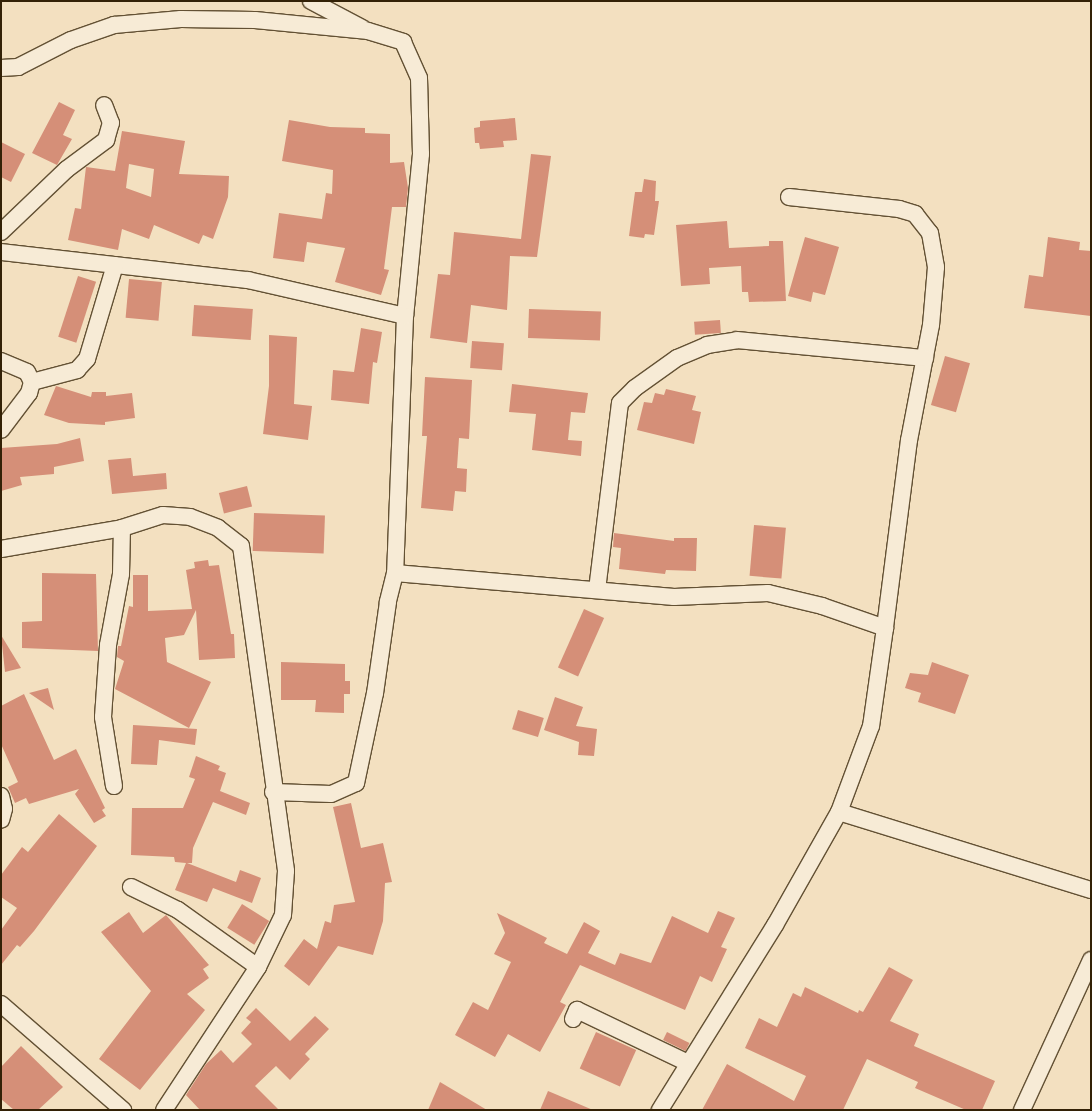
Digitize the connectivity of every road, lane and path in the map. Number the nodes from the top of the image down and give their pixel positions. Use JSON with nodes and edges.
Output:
{"nodes":[{"id":1,"x":311,"y":1,"type":"edge"},
{"id":2,"x":368,"y":31,"type":"junction"},
{"id":3,"x":1,"y":68,"type":"edge"},
{"id":4,"x":104,"y":105,"type":"dead end"},
{"id":5,"x":789,"y":196,"type":"dead end"},
{"id":6,"x":1,"y":232,"type":"edge"},
{"id":7,"x":1,"y":252,"type":"edge"},
{"id":8,"x":115,"y":265,"type":"junction"},
{"id":9,"x":405,"y":316,"type":"junction"},
{"id":10,"x":925,"y":358,"type":"junction"},
{"id":11,"x":1,"y":361,"type":"edge"},
{"id":12,"x":32,"y":382,"type":"junction"},
{"id":13,"x":1,"y":430,"type":"edge"},
{"id":14,"x":122,"y":528,"type":"junction"},
{"id":15,"x":1,"y":549,"type":"edge"},
{"id":16,"x":395,"y":573,"type":"junction"},
{"id":17,"x":597,"y":590,"type":"junction"},
{"id":18,"x":885,"y":628,"type":"junction"},
{"id":19,"x":114,"y":786,"type":"dead end"},
{"id":20,"x":273,"y":792,"type":"junction"},
{"id":21,"x":1,"y":796,"type":"edge"},
{"id":22,"x":839,"y":812,"type":"junction"},
{"id":23,"x":1,"y":820,"type":"edge"},
{"id":24,"x":131,"y":887,"type":"dead end"},
{"id":25,"x":1091,"y":890,"type":"edge"},
{"id":26,"x":1091,"y":960,"type":"edge"},
{"id":27,"x":258,"y":967,"type":"junction"},
{"id":28,"x":1,"y":1004,"type":"edge"},
{"id":29,"x":573,"y":1020,"type":"dead end"},
{"id":30,"x":688,"y":1063,"type":"junction"},
{"id":31,"x":123,"y":1110,"type":"edge"},
{"id":32,"x":164,"y":1110,"type":"edge"},
{"id":33,"x":660,"y":1110,"type":"edge"},
{"id":34,"x":1022,"y":1110,"type":"edge"}],
"edges":[{"from":1,"to":2,"type":"street"},
{"from":2,"to":3,"type":"street"},
{"from":2,"to":9,"type":"street"},
{"from":4,"to":6,"type":"street"},
{"from":5,"to":10,"type":"street"},
{"from":7,"to":8,"type":"street"},
{"from":8,"to":9,"type":"street"},
{"from":8,"to":12,"type":"street"},
{"from":9,"to":16,"type":"street"},
{"from":10,"to":17,"type":"street"},
{"from":10,"to":18,"type":"street"},
{"from":11,"to":12,"type":"street"},
{"from":12,"to":13,"type":"street"},
{"from":14,"to":15,"type":"street"},
{"from":14,"to":19,"type":"street"},
{"from":14,"to":20,"type":"street"},
{"from":16,"to":17,"type":"street"},
{"from":16,"to":20,"type":"street"},
{"from":17,"to":18,"type":"street"},
{"from":18,"to":22,"type":"street"},
{"from":20,"to":27,"type":"street"},
{"from":21,"to":23,"type":"street"},
{"from":22,"to":25,"type":"street"},
{"from":22,"to":30,"type":"street"},
{"from":24,"to":27,"type":"street"},
{"from":26,"to":34,"type":"street"},
{"from":27,"to":32,"type":"street"},
{"from":28,"to":31,"type":"street"},
{"from":29,"to":30,"type":"street"},
{"from":30,"to":33,"type":"street"}]}
